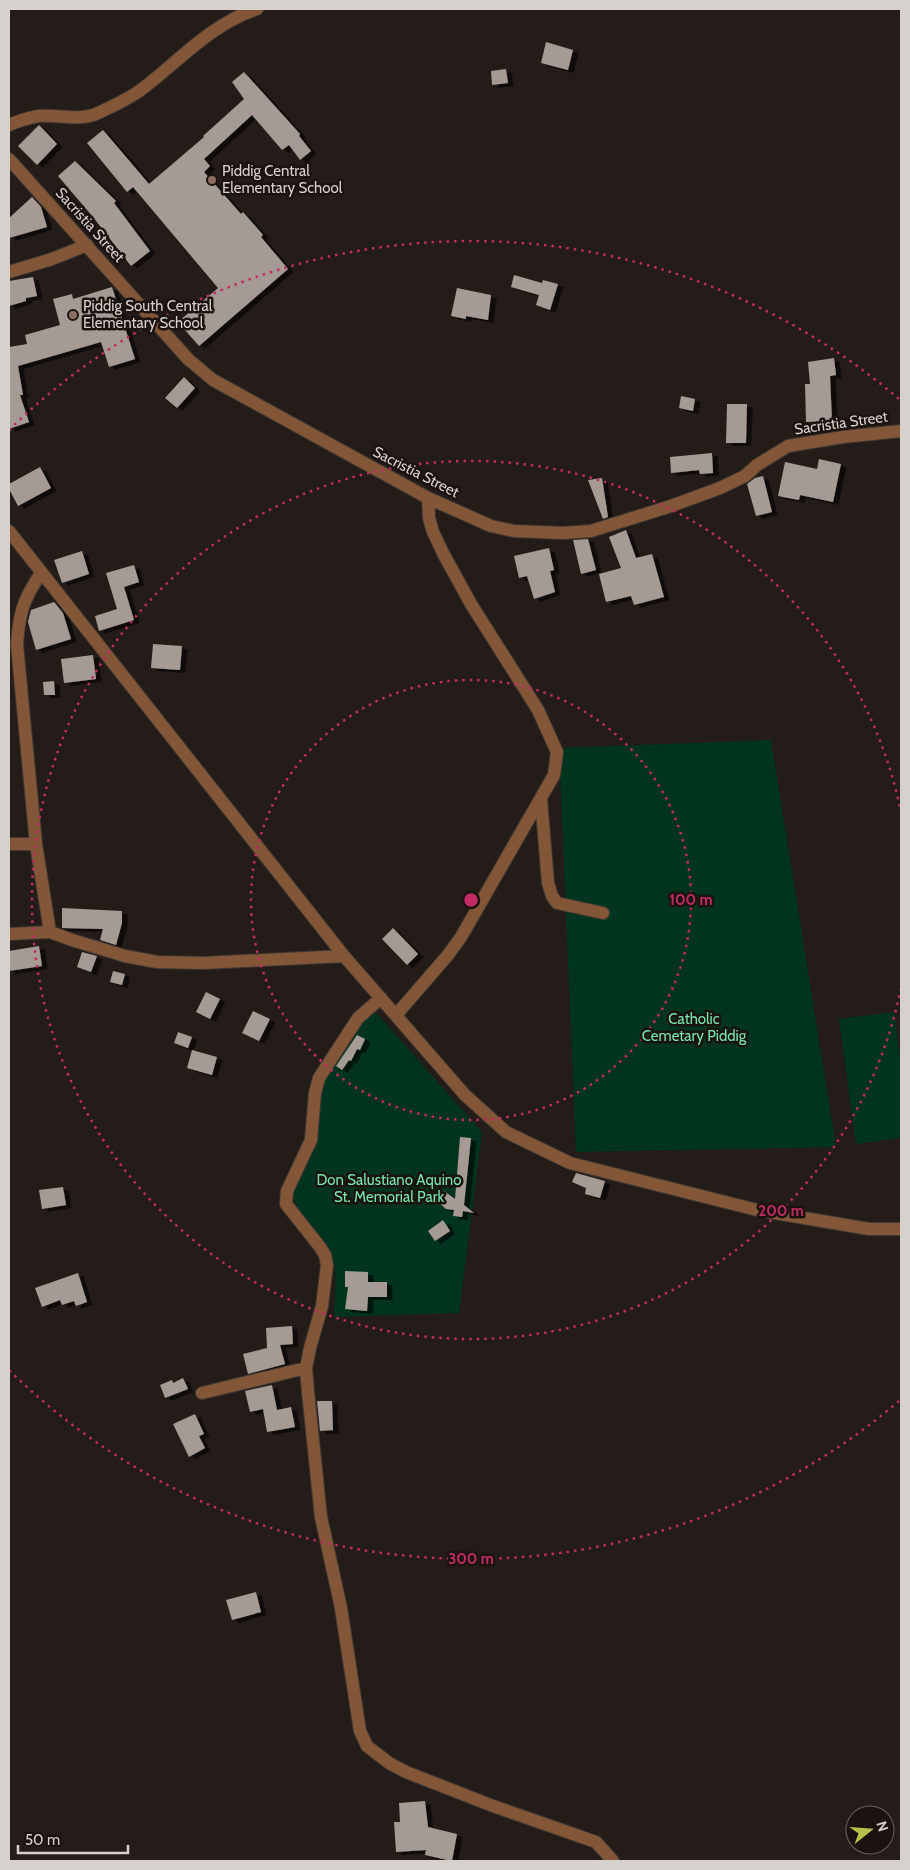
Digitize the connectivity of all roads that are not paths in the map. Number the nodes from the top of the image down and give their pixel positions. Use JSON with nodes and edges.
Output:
{"nodes":[{"id":1,"x":257,"y":9,"type":"edge"},
{"id":2,"x":9,"y":125,"type":"edge"},
{"id":3,"x":9,"y":159,"type":"edge"},
{"id":4,"x":87,"y":245,"type":"junction"},
{"id":5,"x":9,"y":272,"type":"edge"},
{"id":6,"x":901,"y":431,"type":"edge"},
{"id":7,"x":428,"y":498,"type":"junction"},
{"id":8,"x":9,"y":531,"type":"edge"},
{"id":9,"x":41,"y":573,"type":"junction"},
{"id":10,"x":541,"y":798,"type":"junction"},
{"id":11,"x":9,"y":844,"type":"edge"},
{"id":12,"x":36,"y":844,"type":"junction"},
{"id":13,"x":603,"y":913,"type":"dead end"},
{"id":14,"x":50,"y":932,"type":"junction"},
{"id":15,"x":9,"y":934,"type":"edge"},
{"id":16,"x":344,"y":956,"type":"junction"},
{"id":17,"x":382,"y":998,"type":"junction"},
{"id":18,"x":396,"y":1015,"type":"junction"},
{"id":19,"x":901,"y":1229,"type":"edge"},
{"id":20,"x":306,"y":1368,"type":"junction"},
{"id":21,"x":202,"y":1394,"type":"dead end"},
{"id":22,"x":613,"y":1861,"type":"edge"}],
"edges":[{"from":1,"to":2,"type":"street"},
{"from":3,"to":4,"type":"street","name":"Sacristia Street"},
{"from":4,"to":5,"type":"street"},
{"from":4,"to":7,"type":"street","name":"Sacristia Street"},
{"from":6,"to":7,"type":"street","name":"Sacristia Street"},
{"from":7,"to":10,"type":"street"},
{"from":8,"to":9,"type":"street"},
{"from":9,"to":12,"type":"street"},
{"from":9,"to":16,"type":"street"},
{"from":10,"to":13,"type":"street"},
{"from":10,"to":18,"type":"street"},
{"from":11,"to":12,"type":"street"},
{"from":12,"to":14,"type":"street"},
{"from":14,"to":15,"type":"street"},
{"from":14,"to":16,"type":"street"},
{"from":16,"to":17,"type":"street"},
{"from":17,"to":18,"type":"street"},
{"from":17,"to":20,"type":"street"},
{"from":18,"to":19,"type":"street"},
{"from":20,"to":21,"type":"street"},
{"from":20,"to":22,"type":"street"}]}
